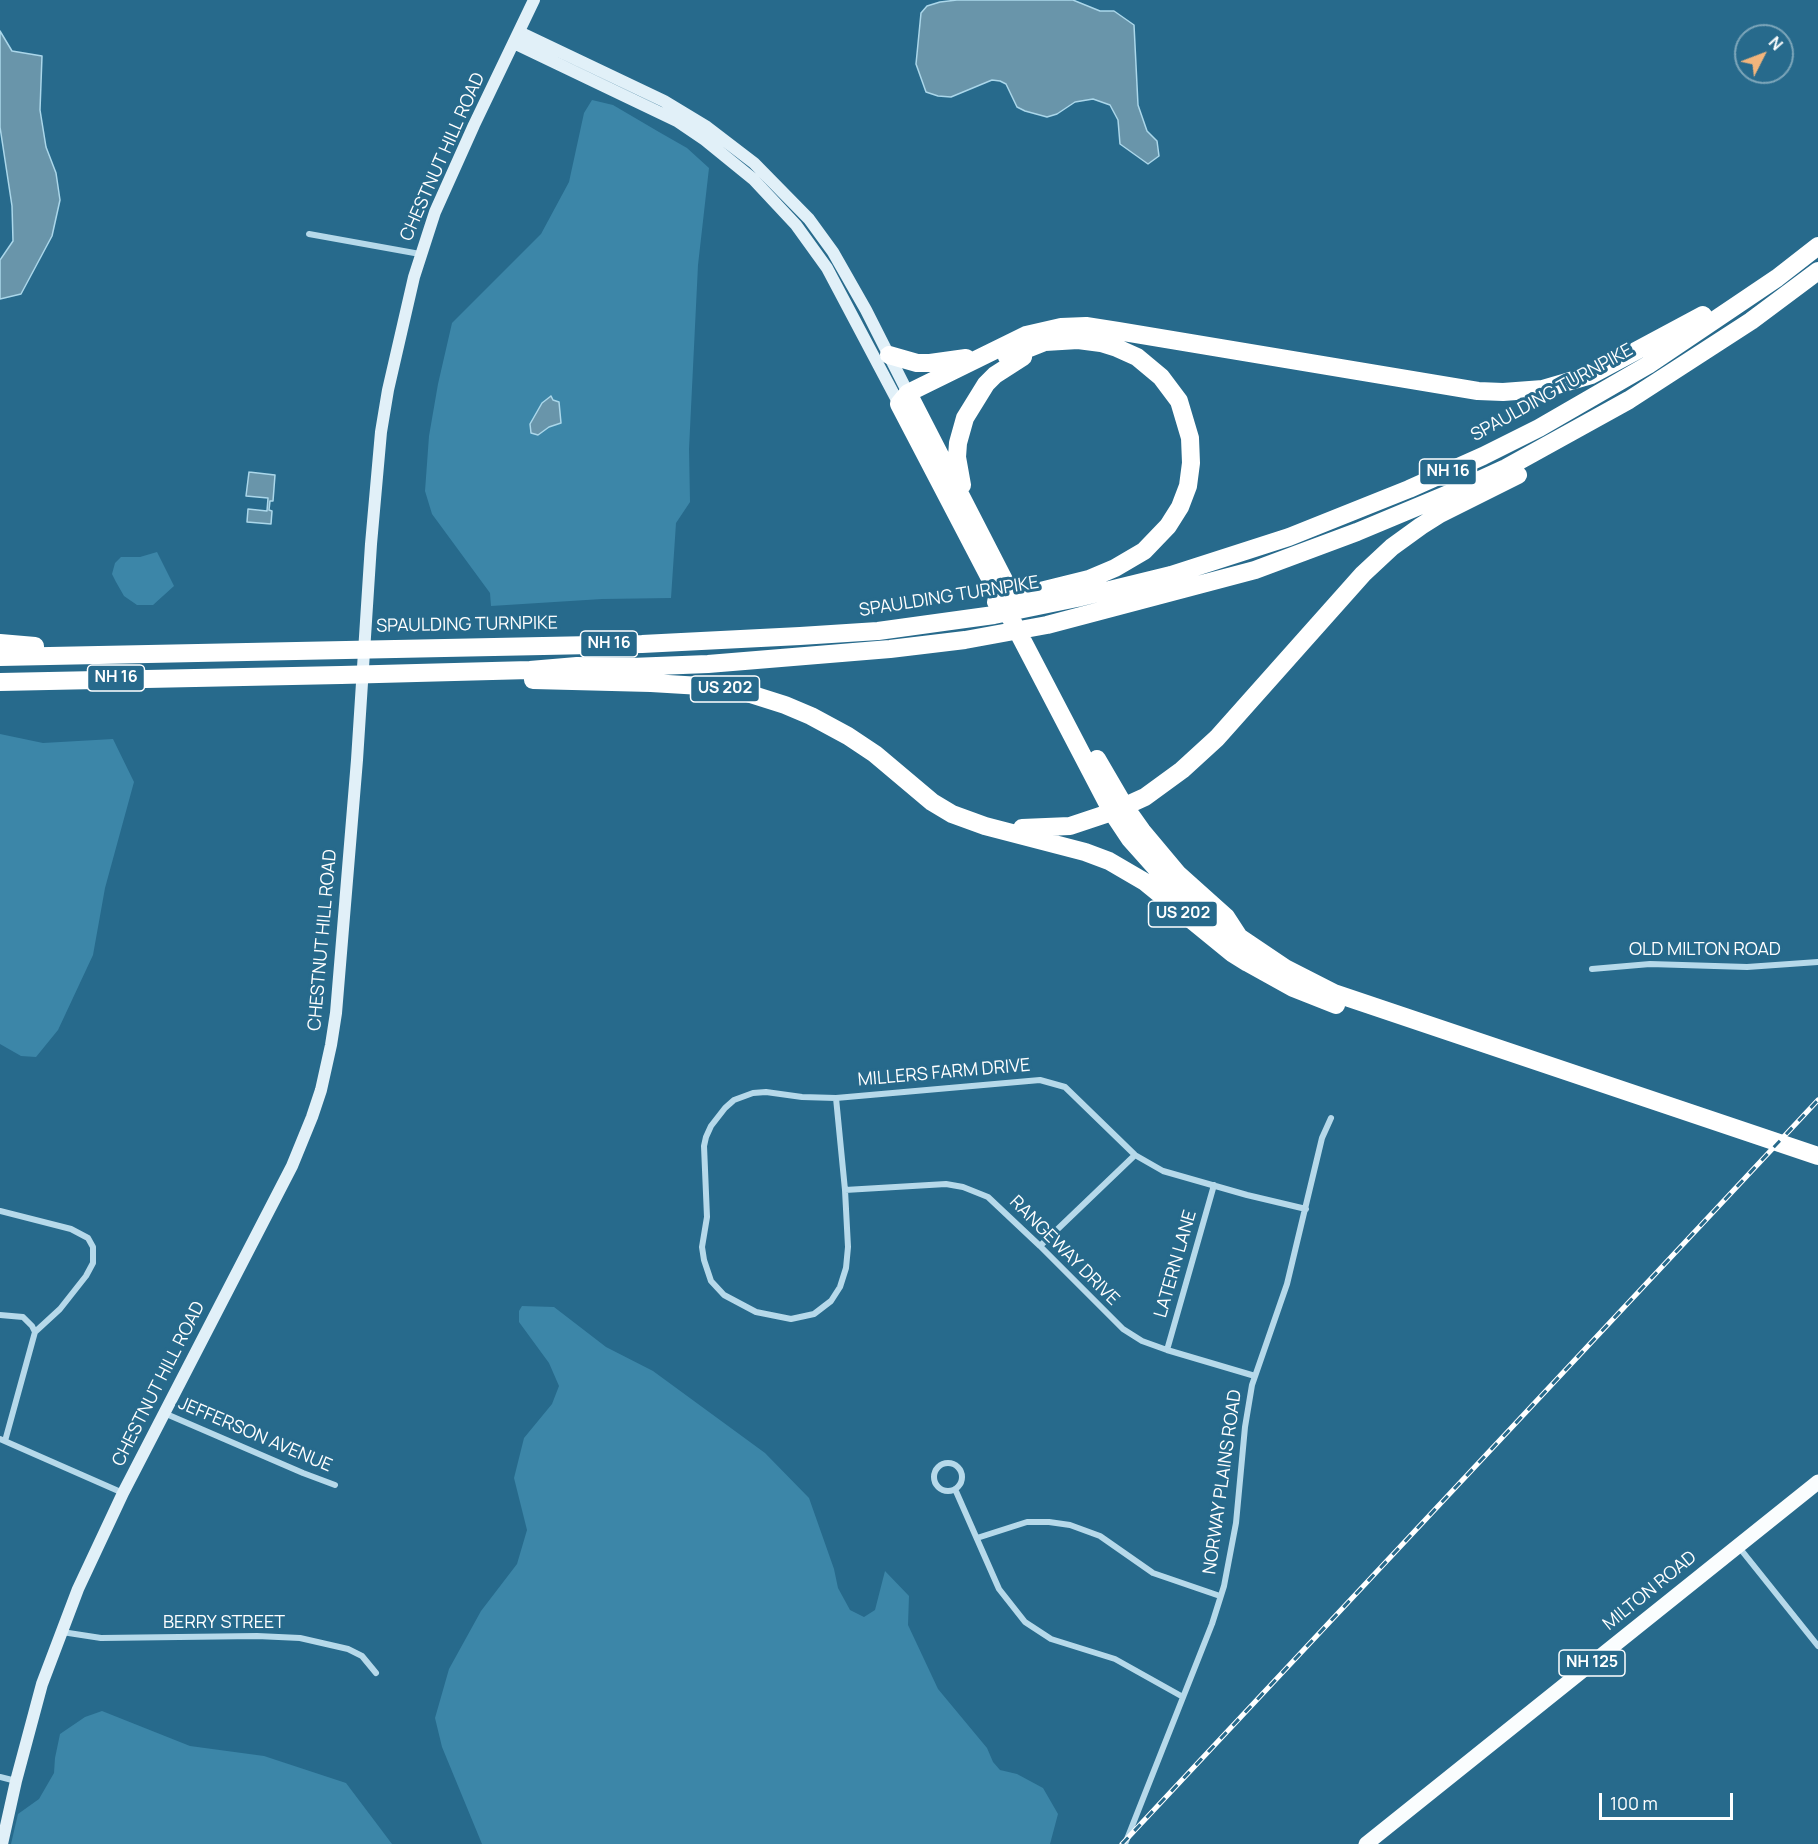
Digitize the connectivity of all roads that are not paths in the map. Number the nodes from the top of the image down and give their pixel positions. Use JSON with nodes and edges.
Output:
{"nodes":[{"id":1,"x":534,"y":0,"type":"edge"},
{"id":2,"x":517,"y":37,"type":"junction"},
{"id":3,"x":309,"y":234,"type":"dead end"},
{"id":4,"x":1818,"y":240,"type":"edge"},
{"id":5,"x":1818,"y":246,"type":"edge"},
{"id":6,"x":420,"y":254,"type":"junction"},
{"id":7,"x":1818,"y":271,"type":"edge"},
{"id":8,"x":1751,"y":321,"type":"junction"},
{"id":9,"x":1066,"y":340,"type":"junction"},
{"id":10,"x":1002,"y":346,"type":"junction"},
{"id":11,"x":889,"y":355,"type":"junction"},
{"id":12,"x":907,"y":400,"type":"junction"},
{"id":13,"x":981,"y":535,"type":"junction"},
{"id":14,"x":1033,"y":600,"type":"junction"},
{"id":15,"x":0,"y":643,"type":"edge"},
{"id":16,"x":147,"y":654,"type":"junction"},
{"id":17,"x":0,"y":657,"type":"edge"},
{"id":18,"x":419,"y":672,"type":"junction"},
{"id":19,"x":0,"y":682,"type":"edge"},
{"id":20,"x":1118,"y":809,"type":"junction"},
{"id":21,"x":994,"y":828,"type":"junction"},
{"id":22,"x":1818,"y":962,"type":"edge"},
{"id":23,"x":1592,"y":969,"type":"dead end"},
{"id":24,"x":1368,"y":1005,"type":"junction"},
{"id":25,"x":836,"y":1098,"type":"junction"},
{"id":26,"x":1331,"y":1118,"type":"dead end"},
{"id":27,"x":1812,"y":1154,"type":"edge"},
{"id":28,"x":1135,"y":1155,"type":"junction"},
{"id":29,"x":1214,"y":1185,"type":"junction"},
{"id":30,"x":845,"y":1190,"type":"junction"},
{"id":31,"x":1306,"y":1209,"type":"junction"},
{"id":32,"x":0,"y":1211,"type":"edge"},
{"id":33,"x":1040,"y":1246,"type":"junction"},
{"id":34,"x":0,"y":1314,"type":"edge"},
{"id":35,"x":35,"y":1332,"type":"junction"},
{"id":36,"x":1167,"y":1350,"type":"junction"},
{"id":37,"x":1255,"y":1376,"type":"junction"},
{"id":38,"x":164,"y":1413,"type":"junction"},
{"id":39,"x":2,"y":1440,"type":"edge"},
{"id":40,"x":1818,"y":1482,"type":"edge"},
{"id":41,"x":335,"y":1485,"type":"dead end"},
{"id":42,"x":955,"y":1489,"type":"junction"},
{"id":43,"x":123,"y":1493,"type":"junction"},
{"id":44,"x":977,"y":1538,"type":"junction"},
{"id":45,"x":1738,"y":1546,"type":"junction"},
{"id":46,"x":1220,"y":1596,"type":"junction"},
{"id":47,"x":61,"y":1632,"type":"junction"},
{"id":48,"x":1818,"y":1646,"type":"edge"},
{"id":49,"x":376,"y":1673,"type":"dead end"},
{"id":50,"x":1183,"y":1697,"type":"junction"},
{"id":51,"x":0,"y":1777,"type":"edge"},
{"id":52,"x":16,"y":1781,"type":"junction"},
{"id":53,"x":2,"y":1844,"type":"edge"},
{"id":54,"x":1125,"y":1844,"type":"edge"},
{"id":55,"x":1366,"y":1844,"type":"edge"}],
"edges":[{"from":1,"to":2,"type":"street","name":"CHESTNUT HILL ROAD"},
{"from":2,"to":6,"type":"street","name":"CHESTNUT HILL ROAD"},
{"from":2,"to":11,"type":"street"},
{"from":2,"to":12,"type":"street"},
{"from":3,"to":6,"type":"street"},
{"from":4,"to":10,"type":"highway"},
{"from":5,"to":14,"type":"highway","name":"SPAULDING TURNPIKE","number":"NH 16"},
{"from":6,"to":38,"type":"street","name":"CHESTNUT HILL ROAD"},
{"from":7,"to":8,"type":"highway","number":"NH 16"},
{"from":8,"to":18,"type":"highway","number":"NH 16"},
{"from":8,"to":20,"type":"highway"},
{"from":9,"to":12,"type":"highway"},
{"from":9,"to":13,"type":"highway","number":"US 202"},
{"from":9,"to":14,"type":"highway"},
{"from":10,"to":11,"type":"highway"},
{"from":10,"to":12,"type":"highway"},
{"from":11,"to":12,"type":"street"},
{"from":12,"to":13,"type":"highway"},
{"from":12,"to":20,"type":"highway"},
{"from":13,"to":20,"type":"highway","number":"US 202"},
{"from":14,"to":16,"type":"highway","name":"SPAULDING TURNPIKE","number":"NH 16"},
{"from":15,"to":16,"type":"highway"},
{"from":16,"to":17,"type":"highway","name":"SPAULDING TURNPIKE","number":"NH 16"},
{"from":18,"to":19,"type":"highway","number":"NH 16"},
{"from":18,"to":21,"type":"highway","number":"US 202"},
{"from":20,"to":21,"type":"highway"},
{"from":20,"to":24,"type":"highway","number":"US 202"},
{"from":21,"to":24,"type":"highway","number":"US 202"},
{"from":22,"to":23,"type":"street","name":"OLD MILTON ROAD"},
{"from":24,"to":27,"type":"highway","number":"US 202"},
{"from":25,"to":28,"type":"street","name":"MILLERS FARM DRIVE"},
{"from":25,"to":30,"type":"street","name":"MILLERS FARM DRIVE"},
{"from":25,"to":30,"type":"street","name":"MILLERS FARM DRIVE"},
{"from":26,"to":31,"type":"street","name":"NORWAY PLAINS ROAD"},
{"from":28,"to":29,"type":"street","name":"MILLERS FARM DRIVE"},
{"from":28,"to":33,"type":"street"},
{"from":29,"to":31,"type":"street","name":"MILLERS FARM DRIVE"},
{"from":29,"to":36,"type":"street","name":"LATERN LANE"},
{"from":30,"to":33,"type":"street","name":"RANGEWAY DRIVE"},
{"from":31,"to":37,"type":"street","name":"NORWAY PLAINS ROAD"},
{"from":32,"to":35,"type":"street"},
{"from":33,"to":36,"type":"street","name":"RANGEWAY DRIVE"},
{"from":34,"to":35,"type":"street"},
{"from":35,"to":39,"type":"street"},
{"from":36,"to":37,"type":"street","name":"RANGEWAY DRIVE"},
{"from":37,"to":46,"type":"street","name":"NORWAY PLAINS ROAD"},
{"from":38,"to":41,"type":"street","name":"JEFFERSON AVENUE"},
{"from":38,"to":43,"type":"street","name":"CHESTNUT HILL ROAD"},
{"from":39,"to":43,"type":"street"},
{"from":40,"to":45,"type":"main road","name":"MILTON ROAD","number":"NH 125"},
{"from":42,"to":42,"type":"street"},
{"from":42,"to":44,"type":"street"},
{"from":43,"to":47,"type":"street","name":"CHESTNUT HILL ROAD"},
{"from":44,"to":46,"type":"street"},
{"from":44,"to":50,"type":"street"},
{"from":45,"to":48,"type":"street"},
{"from":45,"to":55,"type":"main road","name":"MILTON ROAD","number":"NH 125"},
{"from":46,"to":50,"type":"street","name":"NORWAY PLAINS ROAD"},
{"from":47,"to":49,"type":"street","name":"BERRY STREET"},
{"from":47,"to":52,"type":"street","name":"CHESTNUT HILL ROAD"},
{"from":50,"to":54,"type":"street","name":"NORWAY PLAINS ROAD"},
{"from":51,"to":52,"type":"street"},
{"from":52,"to":53,"type":"street","name":"CHESTNUT HILL ROAD"}]}
